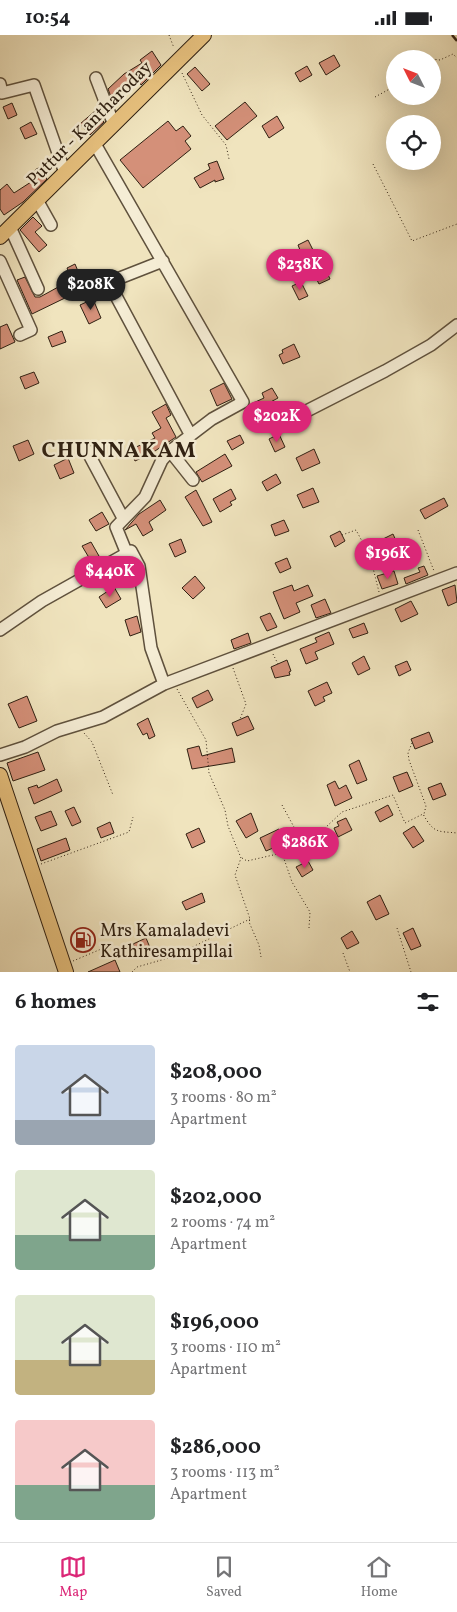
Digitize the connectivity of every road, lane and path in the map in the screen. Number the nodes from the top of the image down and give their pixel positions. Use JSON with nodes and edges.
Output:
{"nodes":[{"id":1,"x":169,"y":35,"type":"edge"},
{"id":2,"x":204,"y":35,"type":"edge"},
{"id":3,"x":457,"y":58,"type":"edge"},
{"id":4,"x":441,"y":60,"type":"edge"},
{"id":5,"x":177,"y":62,"type":"junction"},
{"id":6,"x":96,"y":78,"type":"dead end"},
{"id":7,"x":0,"y":84,"type":"edge"},
{"id":8,"x":386,"y":91,"type":"edge"},
{"id":9,"x":375,"y":97,"type":"dead end"},
{"id":10,"x":114,"y":125,"type":"junction"},
{"id":11,"x":94,"y":144,"type":"junction"},
{"id":12,"x":230,"y":159,"type":"dead end"},
{"id":13,"x":374,"y":164,"type":"dead end"},
{"id":14,"x":65,"y":173,"type":"junction"},
{"id":15,"x":37,"y":200,"type":"junction"},
{"id":16,"x":457,"y":224,"type":"edge"},
{"id":17,"x":51,"y":225,"type":"dead end"},
{"id":18,"x":10,"y":227,"type":"junction"},
{"id":19,"x":0,"y":237,"type":"edge"},
{"id":20,"x":0,"y":261,"type":"edge"},
{"id":21,"x":163,"y":261,"type":"junction"},
{"id":22,"x":38,"y":289,"type":"dead end"},
{"id":23,"x":457,"y":325,"type":"edge"},
{"id":24,"x":20,"y":335,"type":"dead end"},
{"id":25,"x":287,"y":421,"type":"dead end"},
{"id":26,"x":190,"y":435,"type":"junction"},
{"id":27,"x":85,"y":447,"type":"dead end"},
{"id":28,"x":170,"y":451,"type":"junction"},
{"id":29,"x":193,"y":480,"type":"dead end"},
{"id":30,"x":123,"y":518,"type":"junction"},
{"id":31,"x":418,"y":530,"type":"dead end"},
{"id":32,"x":342,"y":535,"type":"dead end"},
{"id":33,"x":127,"y":553,"type":"junction"},
{"id":34,"x":457,"y":573,"type":"edge"},
{"id":35,"x":438,"y":581,"type":"junction"},
{"id":36,"x":382,"y":600,"type":"junction"},
{"id":37,"x":0,"y":630,"type":"edge"},
{"id":38,"x":269,"y":644,"type":"junction"},
{"id":39,"x":230,"y":661,"type":"junction"},
{"id":40,"x":278,"y":664,"type":"dead end"},
{"id":41,"x":169,"y":683,"type":"junction"},
{"id":42,"x":240,"y":719,"type":"dead end"},
{"id":43,"x":80,"y":723,"type":"junction"},
{"id":44,"x":412,"y":743,"type":"dead end"},
{"id":45,"x":0,"y":755,"type":"edge"},
{"id":46,"x":0,"y":775,"type":"edge"},
{"id":47,"x":113,"y":795,"type":"dead end"},
{"id":48,"x":282,"y":805,"type":"dead end"},
{"id":49,"x":423,"y":815,"type":"junction"},
{"id":50,"x":133,"y":817,"type":"dead end"},
{"id":51,"x":457,"y":833,"type":"edge"},
{"id":52,"x":301,"y":840,"type":"junction"},
{"id":53,"x":282,"y":853,"type":"junction"},
{"id":54,"x":241,"y":857,"type":"junction"},
{"id":55,"x":31,"y":868,"type":"junction"},
{"id":56,"x":250,"y":919,"type":"junction"},
{"id":57,"x":309,"y":928,"type":"dead end"},
{"id":58,"x":396,"y":929,"type":"dead end"},
{"id":59,"x":106,"y":947,"type":"dead end"},
{"id":60,"x":343,"y":953,"type":"dead end"},
{"id":61,"x":261,"y":957,"type":"dead end"},
{"id":62,"x":65,"y":969,"type":"edge"},
{"id":63,"x":132,"y":972,"type":"edge"},
{"id":64,"x":350,"y":972,"type":"edge"},
{"id":65,"x":411,"y":972,"type":"edge"}],
"edges":[{"from":1,"to":5,"type":"path"},
{"from":2,"to":5,"type":"main road","name":"Puttur - Kantharoday"},
{"from":3,"to":4,"type":"path"},
{"from":5,"to":10,"type":"main road","name":"Puttur - Kantharoday"},
{"from":5,"to":12,"type":"path"},
{"from":6,"to":10,"type":"street"},
{"from":7,"to":14,"type":"street"},
{"from":8,"to":9,"type":"path"},
{"from":10,"to":11,"type":"main road","name":"Puttur - Kantharoday"},
{"from":11,"to":14,"type":"main road","name":"Puttur - Kantharoday"},
{"from":11,"to":21,"type":"street"},
{"from":13,"to":16,"type":"path"},
{"from":14,"to":15,"type":"main road","name":"Puttur - Kantharoday"},
{"from":15,"to":17,"type":"street"},
{"from":15,"to":18,"type":"main road","name":"Puttur - Kantharoday"},
{"from":18,"to":19,"type":"main road","name":"Puttur - Kantharoday"},
{"from":18,"to":22,"type":"street"},
{"from":20,"to":24,"type":"street"},
{"from":21,"to":26,"type":"street"},
{"from":21,"to":26,"type":"street"},
{"from":23,"to":25,"type":"street"},
{"from":26,"to":28,"type":"street"},
{"from":27,"to":30,"type":"street"},
{"from":28,"to":29,"type":"street"},
{"from":28,"to":30,"type":"street"},
{"from":30,"to":33,"type":"street"},
{"from":31,"to":35,"type":"path"},
{"from":32,"to":36,"type":"path"},
{"from":33,"to":37,"type":"street"},
{"from":33,"to":41,"type":"street"},
{"from":34,"to":35,"type":"street"},
{"from":35,"to":36,"type":"street"},
{"from":36,"to":38,"type":"street"},
{"from":38,"to":39,"type":"street"},
{"from":38,"to":40,"type":"path"},
{"from":39,"to":41,"type":"street"},
{"from":39,"to":42,"type":"path"},
{"from":41,"to":43,"type":"street"},
{"from":41,"to":54,"type":"path"},
{"from":43,"to":45,"type":"street"},
{"from":43,"to":47,"type":"path"},
{"from":44,"to":49,"type":"path"},
{"from":46,"to":55,"type":"main road"},
{"from":48,"to":52,"type":"path"},
{"from":49,"to":51,"type":"path"},
{"from":49,"to":52,"type":"path"},
{"from":50,"to":55,"type":"path"},
{"from":52,"to":53,"type":"path"},
{"from":53,"to":54,"type":"path"},
{"from":53,"to":57,"type":"path"},
{"from":54,"to":56,"type":"path"},
{"from":55,"to":62,"type":"main road"},
{"from":56,"to":61,"type":"path"},
{"from":56,"to":63,"type":"path"},
{"from":58,"to":65,"type":"path"},
{"from":59,"to":62,"type":"path"},
{"from":60,"to":64,"type":"path"}]}
